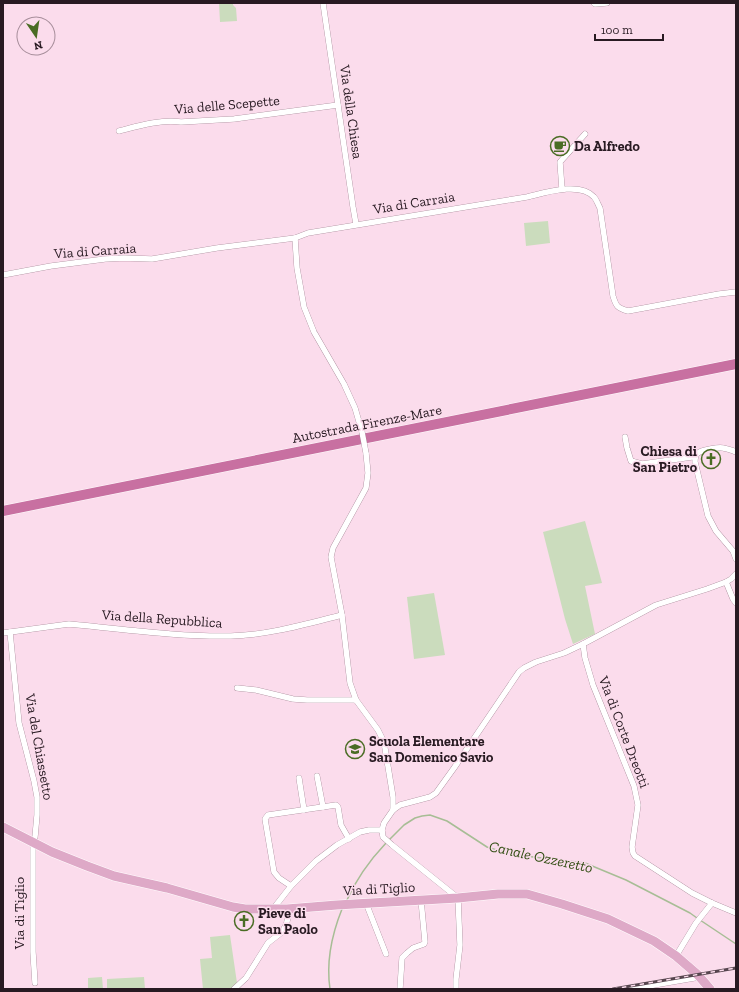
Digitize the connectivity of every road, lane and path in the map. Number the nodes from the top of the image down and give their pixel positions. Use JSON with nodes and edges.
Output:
{"nodes":[{"id":1,"x":323,"y":3,"type":"edge"},
{"id":2,"x":594,"y":3,"type":"edge"},
{"id":3,"x":607,"y":3,"type":"edge"},
{"id":4,"x":338,"y":105,"type":"junction"},
{"id":5,"x":119,"y":131,"type":"dead end"},
{"id":6,"x":585,"y":134,"type":"dead end"},
{"id":7,"x":562,"y":189,"type":"junction"},
{"id":8,"x":356,"y":224,"type":"junction"},
{"id":9,"x":294,"y":238,"type":"junction"},
{"id":10,"x":3,"y":275,"type":"edge"},
{"id":11,"x":736,"y":292,"type":"edge"},
{"id":12,"x":736,"y":364,"type":"edge"},
{"id":13,"x":736,"y":371,"type":"edge"},
{"id":14,"x":625,"y":437,"type":"dead end"},
{"id":15,"x":736,"y":452,"type":"edge"},
{"id":16,"x":695,"y":457,"type":"junction"},
{"id":17,"x":3,"y":511,"type":"edge"},
{"id":18,"x":3,"y":517,"type":"edge"},
{"id":19,"x":736,"y":559,"type":"edge"},
{"id":20,"x":736,"y":574,"type":"edge"},
{"id":21,"x":726,"y":582,"type":"junction"},
{"id":22,"x":736,"y":603,"type":"edge"},
{"id":23,"x":342,"y":615,"type":"junction"},
{"id":24,"x":10,"y":632,"type":"junction"},
{"id":25,"x":3,"y":633,"type":"edge"},
{"id":26,"x":583,"y":644,"type":"junction"},
{"id":27,"x":237,"y":688,"type":"dead end"},
{"id":28,"x":356,"y":700,"type":"junction"},
{"id":29,"x":317,"y":776,"type":"dead end"},
{"id":30,"x":299,"y":778,"type":"dead end"},
{"id":31,"x":323,"y":807,"type":"junction"},
{"id":32,"x":304,"y":810,"type":"junction"},
{"id":33,"x":393,"y":810,"type":"junction"},
{"id":34,"x":3,"y":827,"type":"edge"},
{"id":35,"x":382,"y":830,"type":"junction"},
{"id":36,"x":349,"y":839,"type":"junction"},
{"id":37,"x":33,"y":842,"type":"junction"},
{"id":38,"x":291,"y":886,"type":"junction"},
{"id":39,"x":458,"y":898,"type":"junction"},
{"id":40,"x":421,"y":900,"type":"junction"},
{"id":41,"x":712,"y":903,"type":"junction"},
{"id":42,"x":366,"y":904,"type":"junction"},
{"id":43,"x":287,"y":909,"type":"junction"},
{"id":44,"x":274,"y":910,"type":"junction"},
{"id":45,"x":736,"y":913,"type":"edge"},
{"id":46,"x":386,"y":954,"type":"dead end"},
{"id":47,"x":676,"y":956,"type":"junction"},
{"id":48,"x":700,"y":977,"type":"junction"},
{"id":49,"x":35,"y":983,"type":"dead end"},
{"id":50,"x":234,"y":989,"type":"edge"},
{"id":51,"x":400,"y":989,"type":"edge"},
{"id":52,"x":456,"y":989,"type":"edge"},
{"id":53,"x":631,"y":989,"type":"edge"},
{"id":54,"x":710,"y":989,"type":"edge"}],
"edges":[{"from":1,"to":4,"type":"street","name":"Via della Chiesa"},
{"from":2,"to":3,"type":"street"},
{"from":4,"to":5,"type":"street","name":"Via delle Scepette"},
{"from":4,"to":8,"type":"street","name":"Via della Chiesa"},
{"from":6,"to":7,"type":"street"},
{"from":7,"to":8,"type":"street","name":"Via di Carraia"},
{"from":7,"to":11,"type":"street","name":"Via di Carraia"},
{"from":8,"to":9,"type":"street","name":"Via di Carraia"},
{"from":9,"to":10,"type":"street","name":"Via di Carraia"},
{"from":9,"to":23,"type":"street","bridge":true},
{"from":12,"to":17,"type":"highway","name":"Autostrada Firenze-Mare"},
{"from":13,"to":18,"type":"highway","name":"Autostrada Firenze-Mare"},
{"from":14,"to":16,"type":"street"},
{"from":15,"to":16,"type":"street"},
{"from":16,"to":19,"type":"street"},
{"from":20,"to":21,"type":"street"},
{"from":21,"to":22,"type":"street"},
{"from":21,"to":26,"type":"street"},
{"from":23,"to":24,"type":"street","name":"Via della Repubblica"},
{"from":23,"to":28,"type":"street"},
{"from":24,"to":25,"type":"street","name":"Via della Repubblica"},
{"from":24,"to":37,"type":"street","name":"Via del Chiassetto"},
{"from":26,"to":33,"type":"street"},
{"from":26,"to":41,"type":"street","name":"Via di Corte Dreotti"},
{"from":27,"to":28,"type":"street"},
{"from":28,"to":33,"type":"street"},
{"from":29,"to":31,"type":"street"},
{"from":30,"to":32,"type":"street"},
{"from":31,"to":32,"type":"street"},
{"from":31,"to":36,"type":"street"},
{"from":32,"to":38,"type":"street"},
{"from":33,"to":35,"type":"street"},
{"from":34,"to":37,"type":"main road","name":"Via di Tiglio"},
{"from":35,"to":36,"type":"street"},
{"from":35,"to":39,"type":"street"},
{"from":36,"to":38,"type":"street"},
{"from":37,"to":44,"type":"main road","name":"Via di Tiglio"},
{"from":37,"to":49,"type":"street","name":"Via di Tiglio"},
{"from":38,"to":44,"type":"street"},
{"from":39,"to":40,"type":"main road","name":"Via di Tiglio"},
{"from":39,"to":47,"type":"main road","name":"Via di Tiglio"},
{"from":39,"to":52,"type":"street"},
{"from":40,"to":42,"type":"main road","name":"Via di Tiglio"},
{"from":40,"to":51,"type":"street"},
{"from":41,"to":45,"type":"street"},
{"from":41,"to":47,"type":"street"},
{"from":42,"to":43,"type":"main road","name":"Via di Tiglio"},
{"from":42,"to":46,"type":"street"},
{"from":43,"to":44,"type":"main road","name":"Via di Tiglio"},
{"from":43,"to":50,"type":"street"},
{"from":47,"to":48,"type":"main road","name":"Via di Tiglio"},
{"from":48,"to":53,"type":"street"},
{"from":48,"to":54,"type":"main road","name":"Via di Tiglio"}]}
